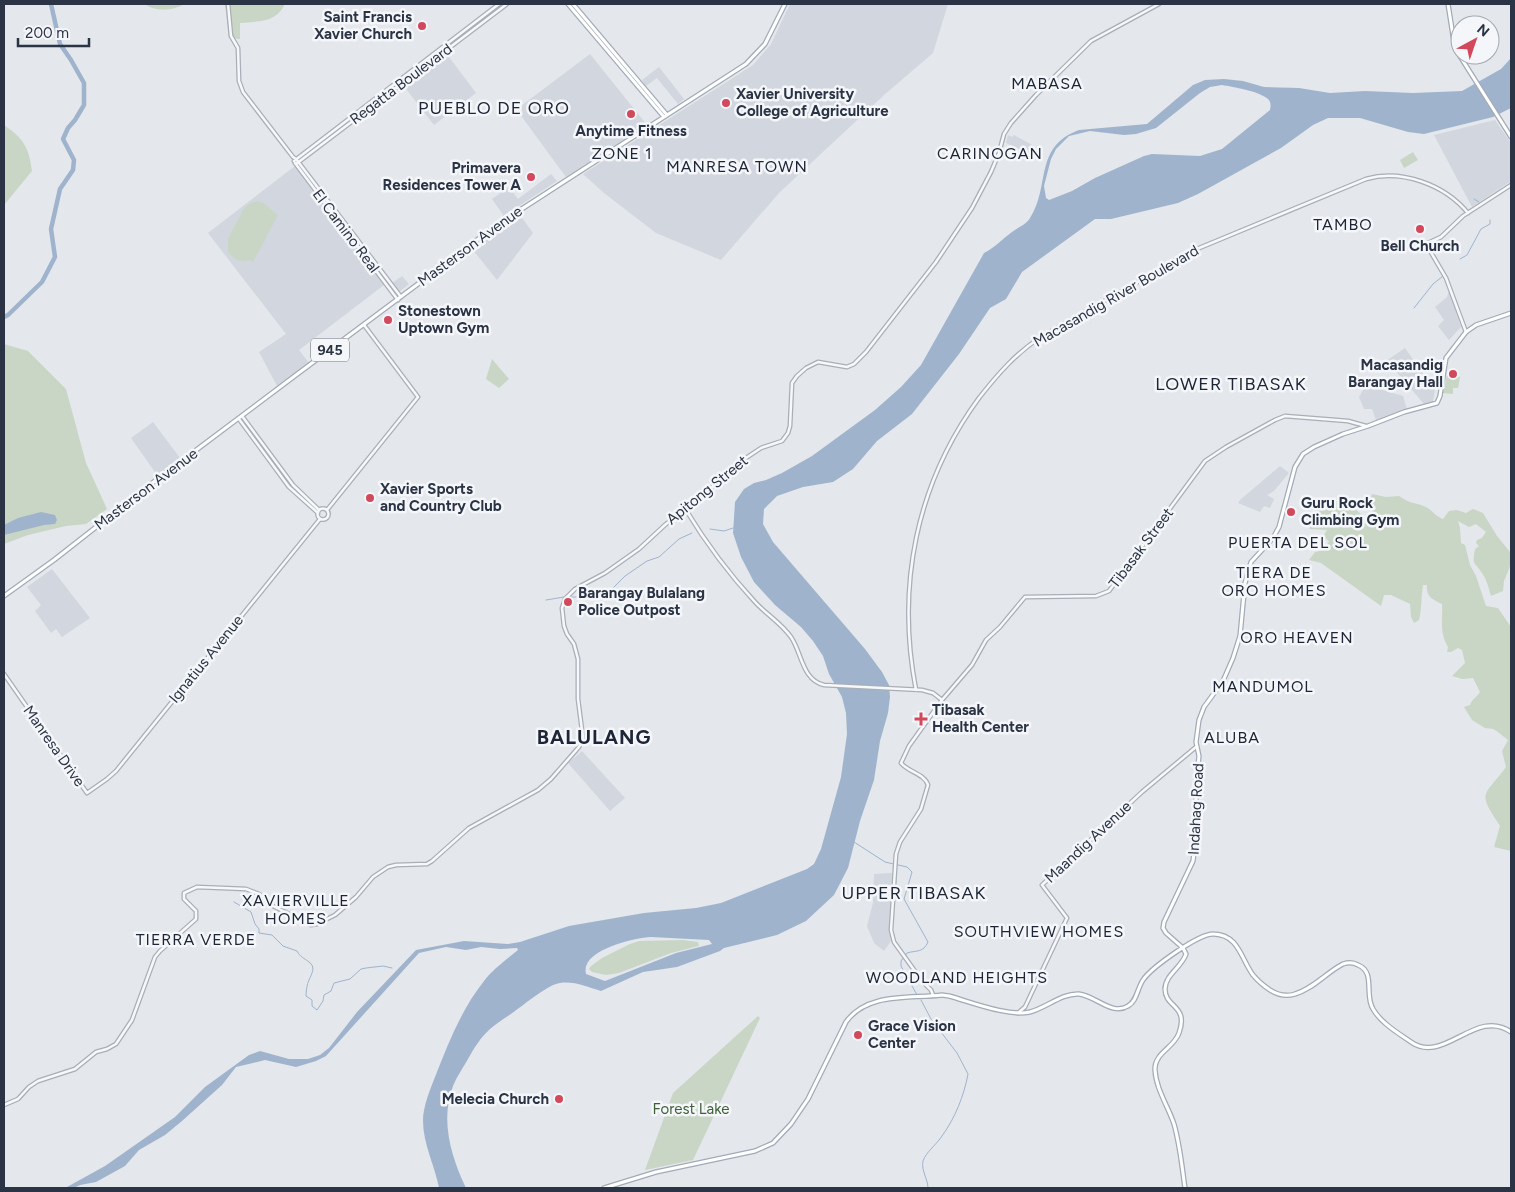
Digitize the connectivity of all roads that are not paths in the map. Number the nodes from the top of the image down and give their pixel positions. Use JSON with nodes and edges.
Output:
{"nodes":[{"id":1,"x":228,"y":4,"type":"edge"},
{"id":2,"x":499,"y":4,"type":"edge"},
{"id":3,"x":507,"y":4,"type":"edge"},
{"id":4,"x":568,"y":4,"type":"edge"},
{"id":5,"x":574,"y":4,"type":"edge"},
{"id":6,"x":785,"y":4,"type":"edge"},
{"id":7,"x":1160,"y":4,"type":"edge"},
{"id":8,"x":1448,"y":4,"type":"edge"},
{"id":9,"x":666,"y":116,"type":"junction"},
{"id":10,"x":1511,"y":137,"type":"edge"},
{"id":11,"x":295,"y":161,"type":"junction"},
{"id":12,"x":1511,"y":185,"type":"edge"},
{"id":13,"x":1468,"y":213,"type":"junction"},
{"id":14,"x":399,"y":299,"type":"junction"},
{"id":15,"x":1511,"y":313,"type":"edge"},
{"id":16,"x":364,"y":325,"type":"junction"},
{"id":17,"x":1466,"y":332,"type":"junction"},
{"id":18,"x":240,"y":418,"type":"junction"},
{"id":19,"x":1368,"y":426,"type":"junction"},
{"id":20,"x":327,"y":510,"type":"junction"},
{"id":21,"x":686,"y":510,"type":"junction"},
{"id":22,"x":319,"y":511,"type":"junction"},
{"id":23,"x":320,"y":519,"type":"junction"},
{"id":24,"x":4,"y":596,"type":"edge"},
{"id":25,"x":4,"y":674,"type":"edge"},
{"id":26,"x":916,"y":690,"type":"junction"},
{"id":27,"x":942,"y":700,"type":"junction"},
{"id":28,"x":1196,"y":747,"type":"junction"},
{"id":29,"x":87,"y":793,"type":"joint"},
{"id":30,"x":1183,"y":948,"type":"junction"},
{"id":31,"x":933,"y":996,"type":"junction"},
{"id":32,"x":1025,"y":1007,"type":"junction"},
{"id":33,"x":1029,"y":1012,"type":"junction"},
{"id":34,"x":1017,"y":1014,"type":"junction"},
{"id":35,"x":1511,"y":1032,"type":"edge"},
{"id":36,"x":5,"y":1105,"type":"edge"},
{"id":37,"x":604,"y":1188,"type":"edge"},
{"id":38,"x":1185,"y":1188,"type":"edge"}],
"edges":[{"from":1,"to":11,"type":"street","name":"El Camino Real"},
{"from":2,"to":11,"type":"street","name":"Regatta Boulevard"},
{"from":3,"to":11,"type":"street","name":"Regatta Boulevard"},
{"from":4,"to":9,"type":"main road"},
{"from":5,"to":9,"type":"main road"},
{"from":6,"to":9,"type":"main road","name":"Masterson Avenue","number":"945"},
{"from":7,"to":21,"type":"street","name":"Apitong Street"},
{"from":8,"to":10,"type":"main road"},
{"from":9,"to":14,"type":"main road","name":"Masterson Avenue","number":"945"},
{"from":11,"to":14,"type":"street","name":"El Camino Real"},
{"from":12,"to":13,"type":"street"},
{"from":13,"to":17,"type":"street"},
{"from":13,"to":26,"type":"street","name":"Macasandig River Boulevard"},
{"from":14,"to":16,"type":"main road","name":"Masterson Avenue","number":"945"},
{"from":15,"to":17,"type":"main road"},
{"from":16,"to":18,"type":"main road","name":"Masterson Avenue","number":"945"},
{"from":16,"to":20,"type":"street"},
{"from":17,"to":19,"type":"main road","name":"Indahag Road"},
{"from":18,"to":22,"type":"street"},
{"from":18,"to":24,"type":"main road","name":"Masterson Avenue","number":"945"},
{"from":19,"to":27,"type":"street","name":"Tibasak Street"},
{"from":19,"to":28,"type":"main road","name":"Indahag Road"},
{"from":20,"to":22,"type":"street"},
{"from":20,"to":23,"type":"street"},
{"from":21,"to":26,"type":"street"},
{"from":21,"to":36,"type":"street","name":"Apitong Street"},
{"from":22,"to":23,"type":"street"},
{"from":23,"to":29,"type":"street","name":"Ignatius Avenue"},
{"from":25,"to":29,"type":"street","name":"Manresa Drive"},
{"from":26,"to":27,"type":"street"},
{"from":27,"to":31,"type":"street","name":"Tibasak Street"},
{"from":28,"to":30,"type":"main road","name":"Indahag Road"},
{"from":28,"to":32,"type":"street","name":"Maandig Avenue"},
{"from":30,"to":33,"type":"main road"},
{"from":30,"to":35,"type":"main road"},
{"from":30,"to":38,"type":"main road"},
{"from":31,"to":34,"type":"main road"},
{"from":31,"to":37,"type":"main road"},
{"from":32,"to":33,"type":"street"},
{"from":32,"to":34,"type":"street","name":"Maandig Avenue"},
{"from":33,"to":34,"type":"main road"}]}
